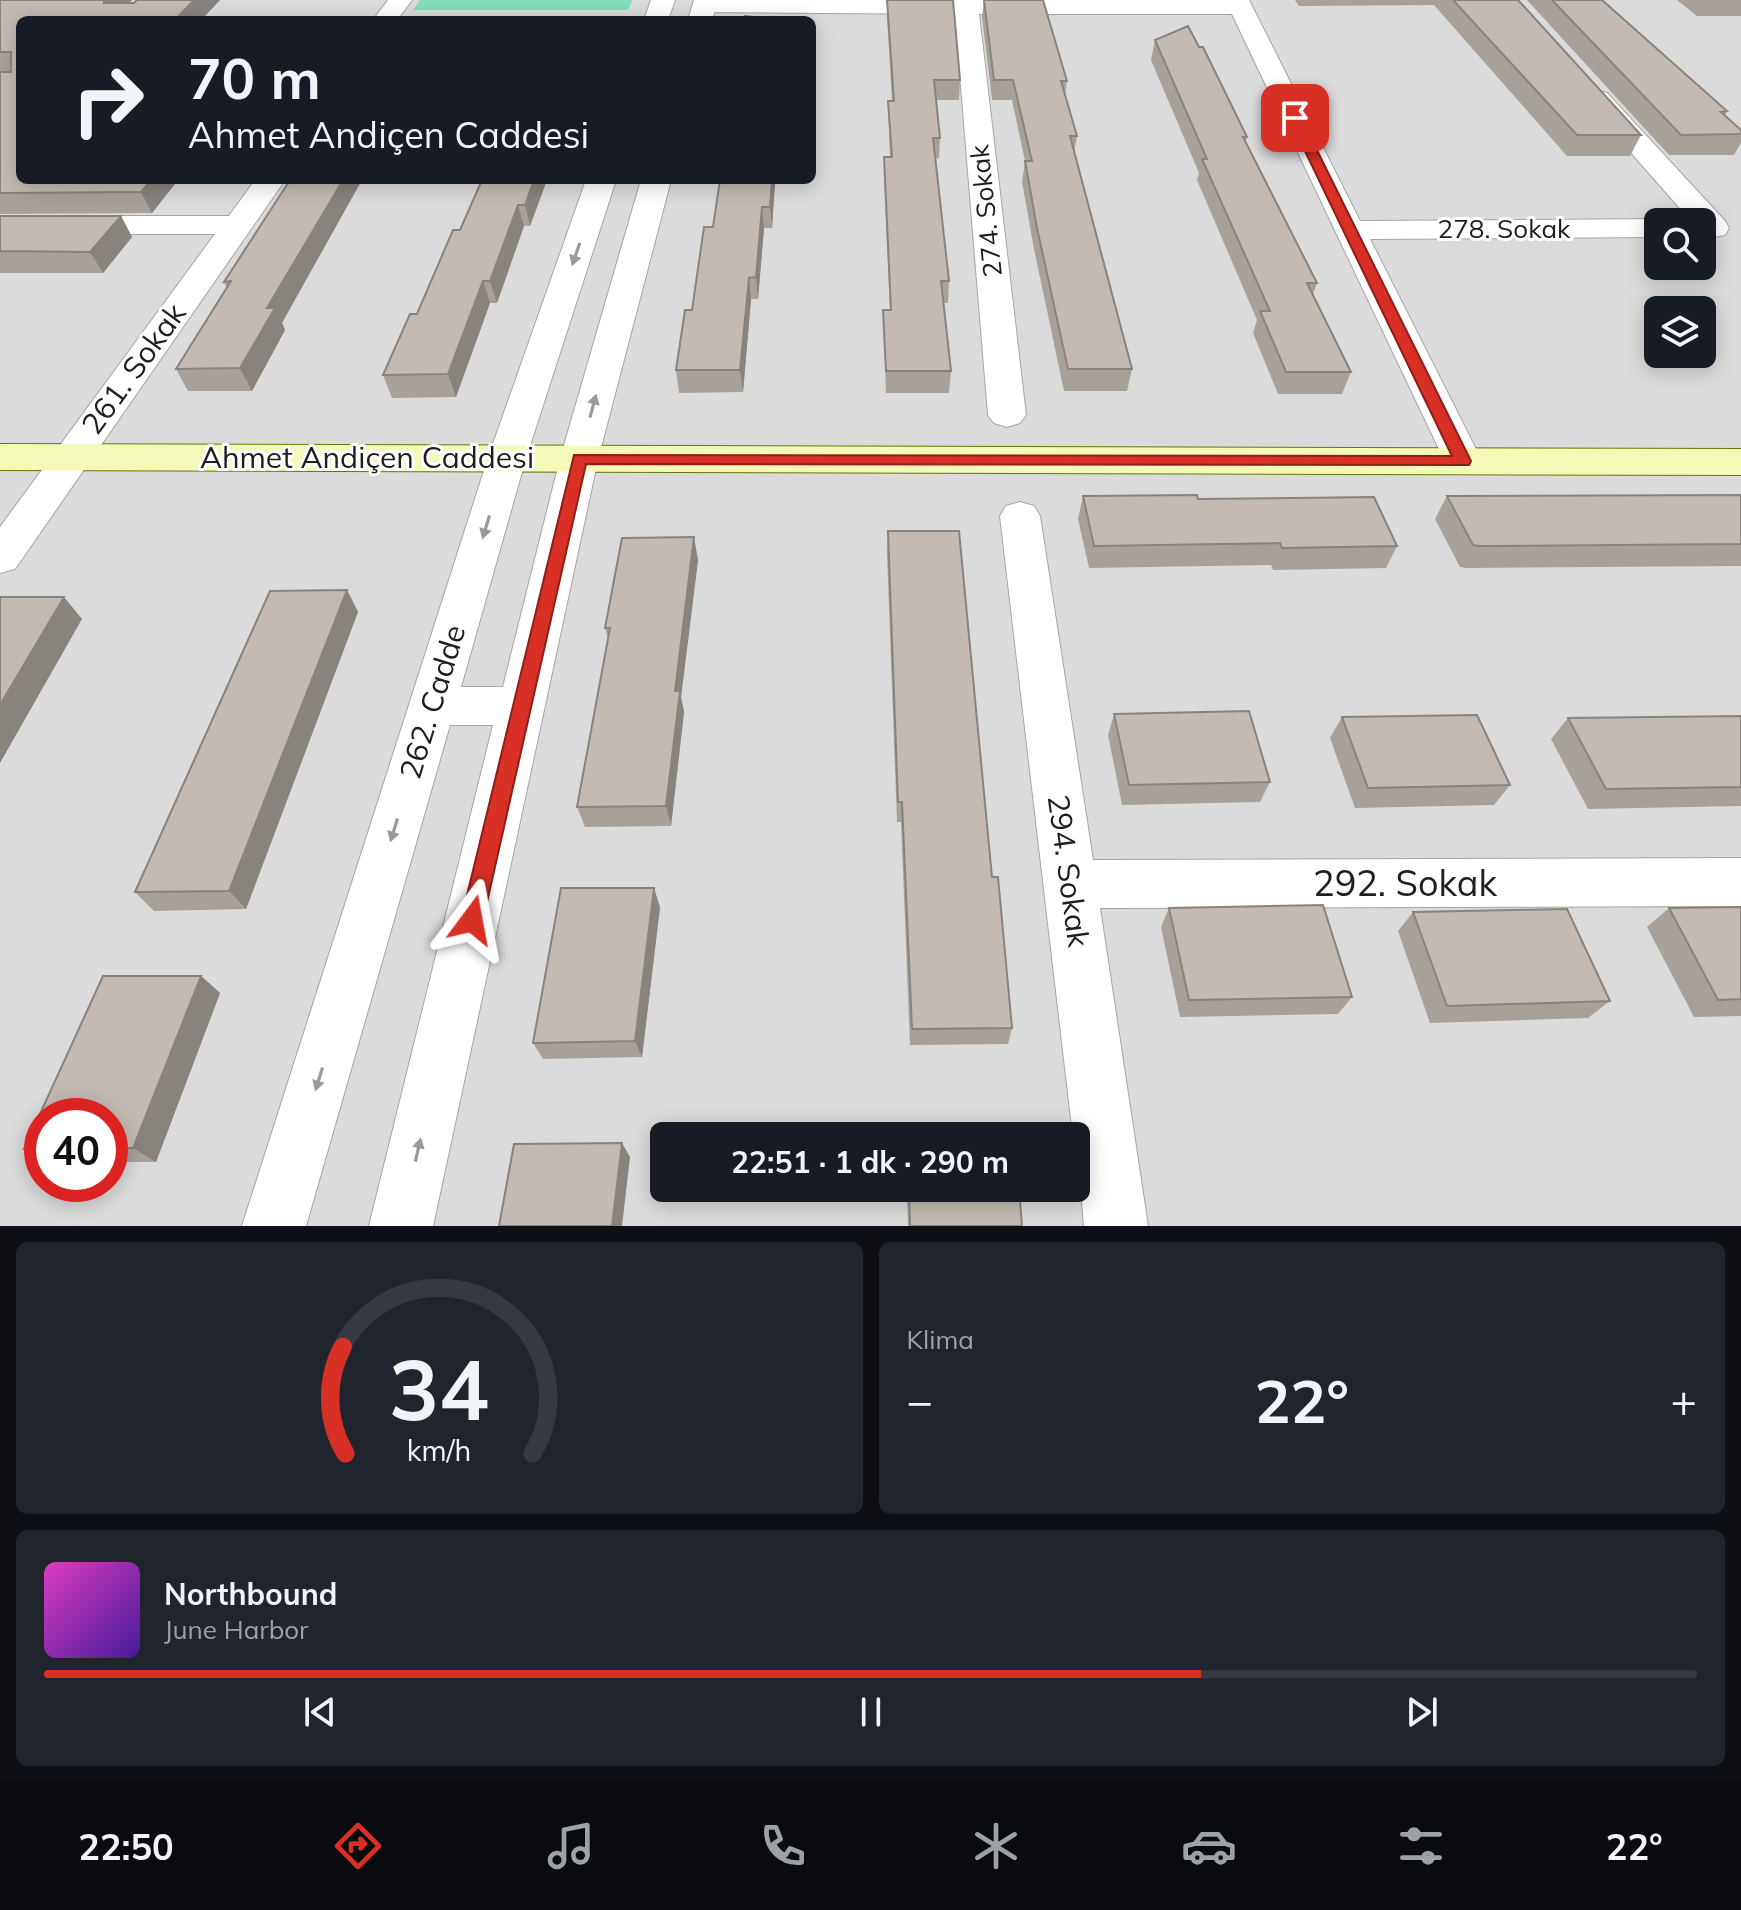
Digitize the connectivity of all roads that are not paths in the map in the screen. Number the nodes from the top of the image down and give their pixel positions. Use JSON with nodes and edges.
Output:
{"nodes":[{"id":1,"x":1238,"y":3,"type":"edge"},
{"id":2,"x":966,"y":7,"type":"junction"},
{"id":3,"x":703,"y":9,"type":"edge"},
{"id":4,"x":1581,"y":80,"type":"edge"},
{"id":5,"x":267,"y":184,"type":"edge"},
{"id":6,"x":600,"y":184,"type":"edge"},
{"id":7,"x":655,"y":184,"type":"edge"},
{"id":8,"x":0,"y":225,"type":"edge"},
{"id":9,"x":238,"y":225,"type":"junction"},
{"id":10,"x":1644,"y":228,"type":"edge"},
{"id":11,"x":1719,"y":228,"type":"edge"},
{"id":12,"x":1350,"y":230,"type":"junction"},
{"id":13,"x":1007,"y":415,"type":"dead end"},
{"id":14,"x":0,"y":457,"type":"edge"},
{"id":15,"x":71,"y":457,"type":"junction"},
{"id":16,"x":507,"y":458,"type":"junction"},
{"id":17,"x":579,"y":459,"type":"junction"},
{"id":18,"x":1463,"y":461,"type":"junction"},
{"id":19,"x":1741,"y":462,"type":"edge"},
{"id":20,"x":1020,"y":516,"type":"dead end"},
{"id":21,"x":0,"y":558,"type":"edge"},
{"id":22,"x":432,"y":706,"type":"junction"},
{"id":23,"x":522,"y":706,"type":"junction"},
{"id":24,"x":1741,"y":882,"type":"edge"},
{"id":25,"x":1070,"y":884,"type":"junction"},
{"id":26,"x":274,"y":1226,"type":"edge"},
{"id":27,"x":401,"y":1226,"type":"edge"},
{"id":28,"x":1116,"y":1226,"type":"edge"}],
"edges":[{"from":1,"to":2,"type":"street"},
{"from":1,"to":12,"type":"street"},
{"from":2,"to":3,"type":"street"},
{"from":2,"to":13,"type":"street","name":"274. Sokak"},
{"from":4,"to":11,"type":"street"},
{"from":5,"to":9,"type":"street","name":"261. Sokak"},
{"from":6,"to":16,"type":"street","name":"262. Cadde","one_way":true},
{"from":17,"to":7,"type":"street","one_way":true},
{"from":8,"to":9,"type":"street"},
{"from":9,"to":15,"type":"street","name":"261. Sokak"},
{"from":10,"to":12,"type":"street","name":"278. Sokak"},
{"from":12,"to":18,"type":"street"},
{"from":14,"to":15,"type":"main road","name":"Ahmet Andiçen Caddesi"},
{"from":15,"to":16,"type":"main road","name":"Ahmet Andiçen Caddesi"},
{"from":15,"to":21,"type":"street","name":"261. Sokak"},
{"from":16,"to":17,"type":"main road","name":"Ahmet Andiçen Caddesi"},
{"from":16,"to":22,"type":"street","name":"262. Cadde","one_way":true},
{"from":17,"to":18,"type":"main road","name":"Ahmet Andiçen Caddesi"},
{"from":17,"to":23,"type":"street"},
{"from":18,"to":19,"type":"main road","name":"Ahmet Andiçen Caddesi"},
{"from":20,"to":25,"type":"street","name":"294. Sokak"},
{"from":22,"to":23,"type":"street"},
{"from":22,"to":26,"type":"street","name":"262. Cadde","one_way":true},
{"from":27,"to":23,"type":"street","one_way":true},
{"from":24,"to":25,"type":"street","name":"292. Sokak"},
{"from":25,"to":28,"type":"street","name":"294. Sokak"}]}
